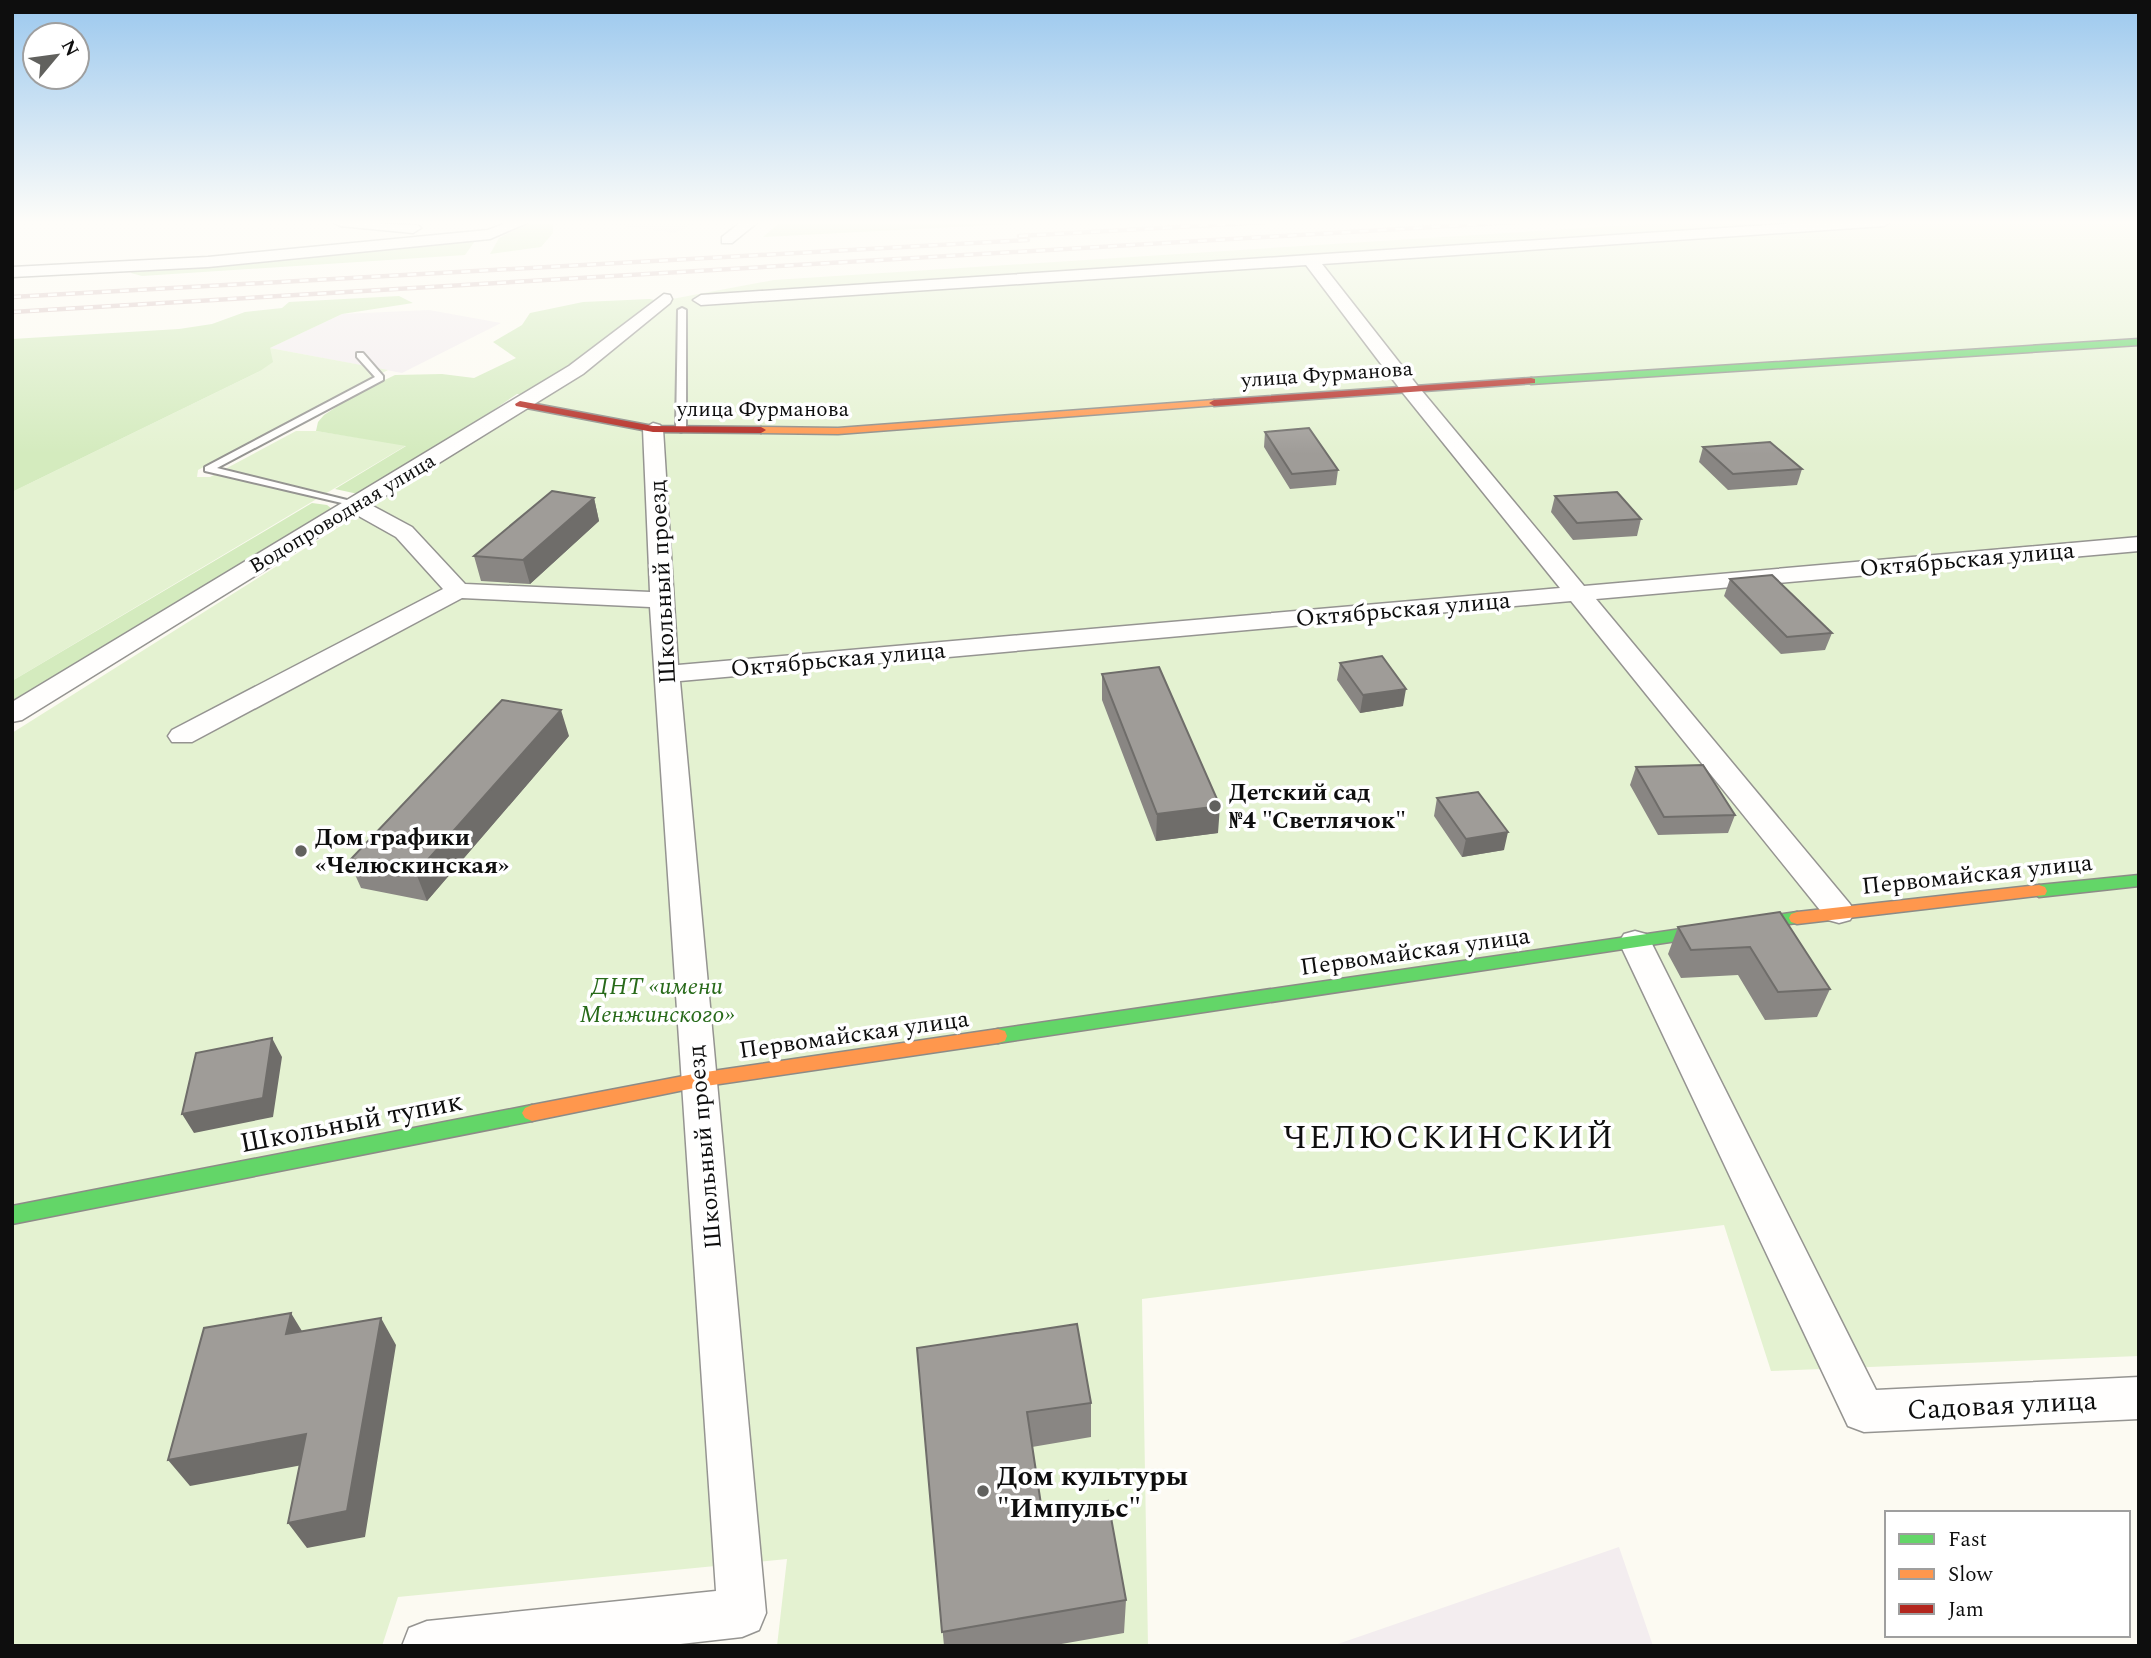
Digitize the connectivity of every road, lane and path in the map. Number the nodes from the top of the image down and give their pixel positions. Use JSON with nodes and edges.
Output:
{"nodes":[{"id":1,"x":711,"y":299,"type":"edge"},
{"id":2,"x":1341,"y":299,"type":"edge"},
{"id":3,"x":701,"y":300,"type":"dead end"},
{"id":4,"x":673,"y":305,"type":"joint"},
{"id":5,"x":2139,"y":342,"type":"edge"},
{"id":6,"x":360,"y":355,"type":"dead end"},
{"id":7,"x":1410,"y":389,"type":"junction"},
{"id":8,"x":520,"y":404,"type":"junction"},
{"id":9,"x":667,"y":429,"type":"junction"},
{"id":10,"x":355,"y":505,"type":"junction"},
{"id":11,"x":2139,"y":544,"type":"edge"},
{"id":12,"x":458,"y":591,"type":"junction"},
{"id":13,"x":1581,"y":593,"type":"junction"},
{"id":14,"x":663,"y":600,"type":"junction"},
{"id":15,"x":666,"y":674,"type":"junction"},
{"id":16,"x":12,"y":715,"type":"edge"},
{"id":17,"x":182,"y":736,"type":"dead end"},
{"id":18,"x":2139,"y":880,"type":"edge"},
{"id":19,"x":1839,"y":912,"type":"junction"},
{"id":20,"x":1635,"y":942,"type":"junction"},
{"id":21,"x":699,"y":1080,"type":"junction"},
{"id":22,"x":12,"y":1214,"type":"edge"},
{"id":23,"x":2139,"y":1398,"type":"edge"},
{"id":24,"x":454,"y":1644,"type":"edge"}],
"edges":[{"from":1,"to":3,"type":"street"},
{"from":2,"to":7,"type":"street"},
{"from":4,"to":8,"type":"street","name":"Водопроводная улица"},
{"from":4,"to":9,"type":"lane"},
{"from":5,"to":7,"type":"street","name":"улица Фурманова"},
{"from":6,"to":10,"type":"lane"},
{"from":7,"to":9,"type":"street","name":"улица Фурманова"},
{"from":7,"to":13,"type":"street"},
{"from":8,"to":9,"type":"street","name":"улица Фурманова"},
{"from":8,"to":10,"type":"street","name":"Водопроводная улица"},
{"from":9,"to":14,"type":"street","name":"Школьный проезд"},
{"from":10,"to":12,"type":"street"},
{"from":10,"to":16,"type":"street","name":"Водопроводная улица"},
{"from":11,"to":13,"type":"street","name":"Октябрьская улица"},
{"from":12,"to":14,"type":"street"},
{"from":12,"to":17,"type":"street"},
{"from":13,"to":15,"type":"street","name":"Октябрьская улица"},
{"from":13,"to":19,"type":"street"},
{"from":14,"to":15,"type":"street","name":"Школьный проезд"},
{"from":15,"to":21,"type":"street","name":"Школьный проезд"},
{"from":18,"to":19,"type":"street","name":"Первомайская улица"},
{"from":19,"to":20,"type":"street","name":"Первомайская улица"},
{"from":20,"to":21,"type":"street","name":"Первомайская улица"},
{"from":20,"to":23,"type":"street","name":"Садовая улица"},
{"from":21,"to":22,"type":"street","name":"Школьный тупик"},
{"from":21,"to":24,"type":"street","name":"Школьный проезд"}]}
